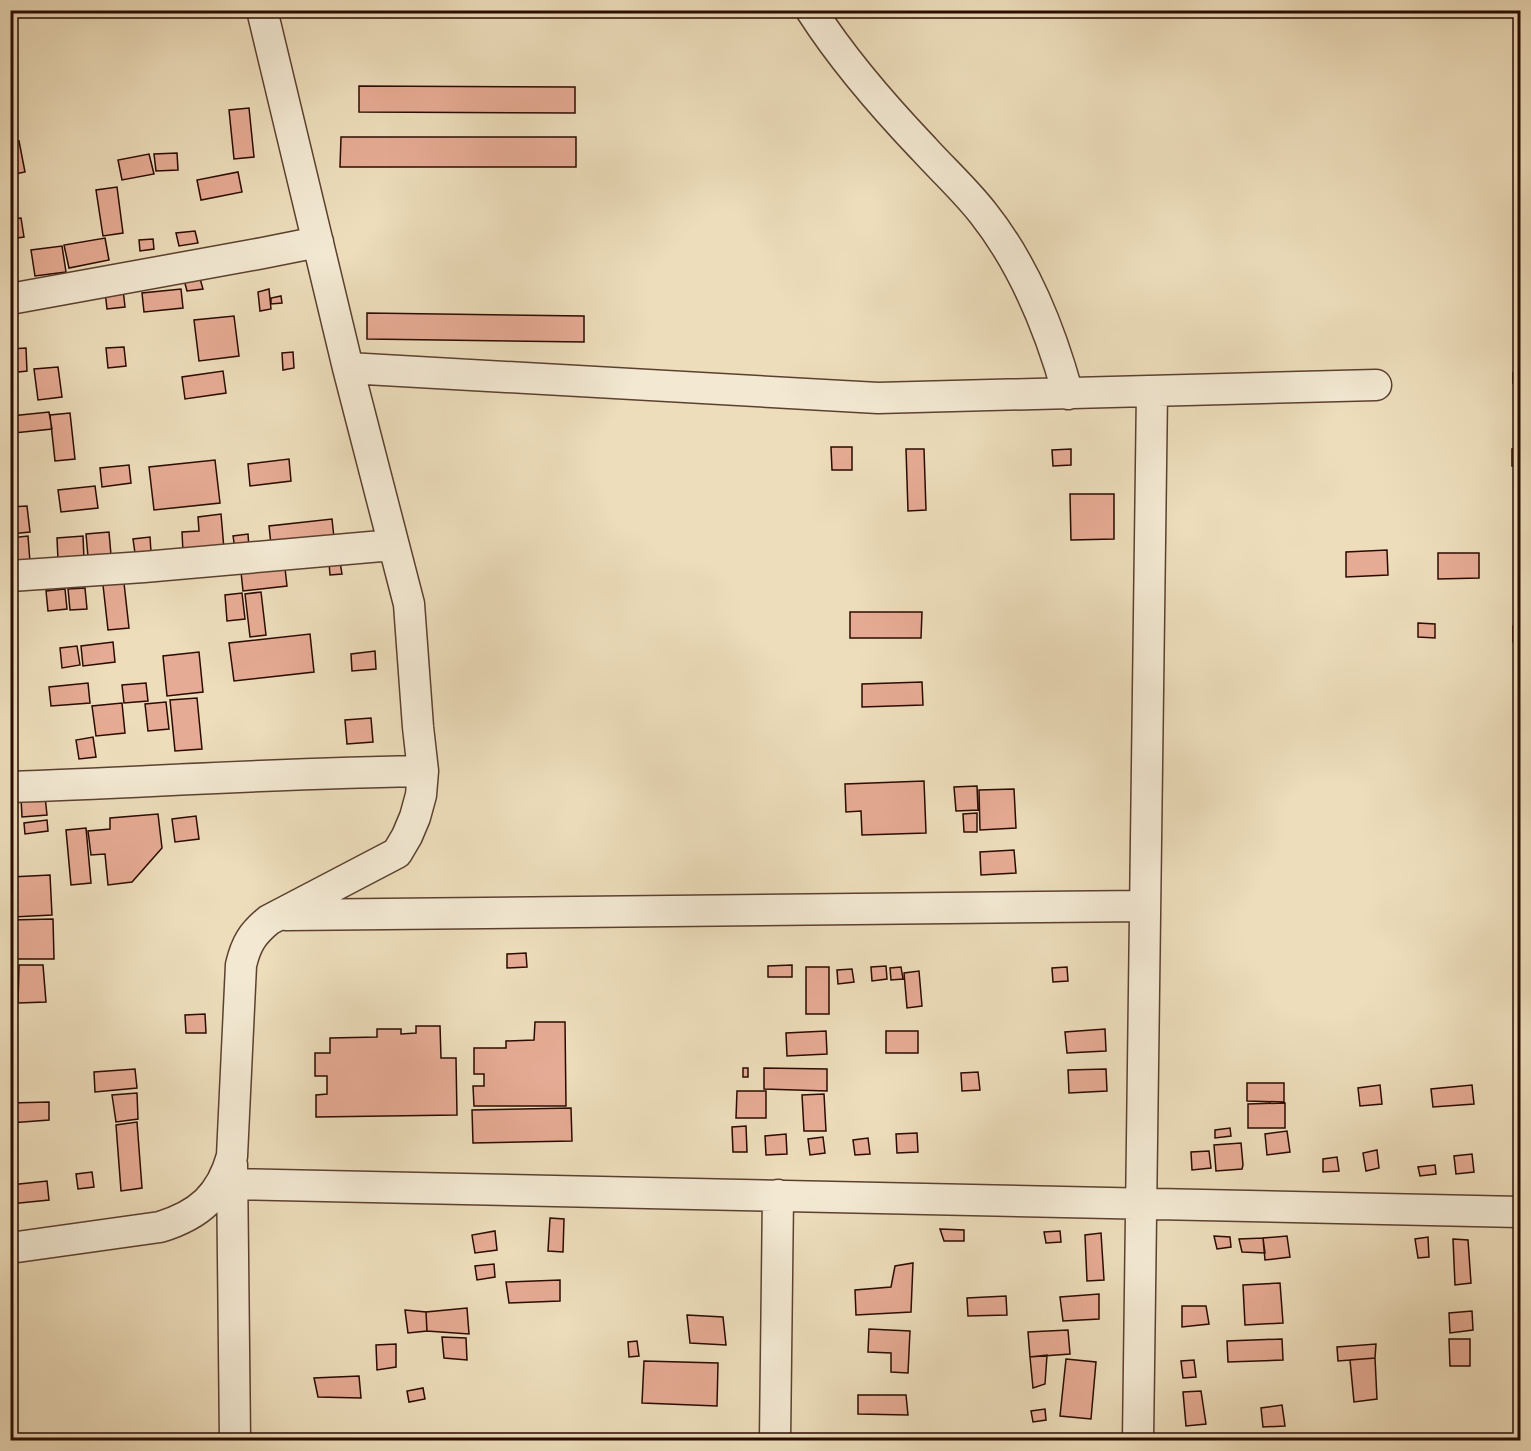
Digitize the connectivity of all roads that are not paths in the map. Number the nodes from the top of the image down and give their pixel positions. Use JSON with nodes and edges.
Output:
{"nodes":[{"id":1,"x":262,"y":10,"type":"edge"},
{"id":2,"x":811,"y":10,"type":"edge"},
{"id":3,"x":318,"y":242,"type":"junction"},
{"id":4,"x":10,"y":299,"type":"edge"},
{"id":5,"x":348,"y":368,"type":"junction"},
{"id":6,"x":1376,"y":386,"type":"dead end"},
{"id":7,"x":1152,"y":392,"type":"junction"},
{"id":8,"x":1068,"y":394,"type":"junction"},
{"id":9,"x":393,"y":545,"type":"junction"},
{"id":10,"x":10,"y":576,"type":"edge"},
{"id":11,"x":423,"y":771,"type":"junction"},
{"id":12,"x":10,"y":787,"type":"edge"},
{"id":13,"x":1144,"y":906,"type":"junction"},
{"id":14,"x":280,"y":915,"type":"junction"},
{"id":15,"x":232,"y":1170,"type":"junction"},
{"id":16,"x":778,"y":1195,"type":"junction"},
{"id":17,"x":1140,"y":1204,"type":"junction"},
{"id":18,"x":1521,"y":1212,"type":"edge"},
{"id":19,"x":10,"y":1248,"type":"edge"},
{"id":20,"x":235,"y":1440,"type":"edge"},
{"id":21,"x":775,"y":1440,"type":"edge"},
{"id":22,"x":1138,"y":1440,"type":"edge"}],
"edges":[{"from":1,"to":3,"type":"street"},
{"from":2,"to":8,"type":"street"},
{"from":3,"to":4,"type":"street"},
{"from":3,"to":5,"type":"street"},
{"from":5,"to":8,"type":"street"},
{"from":5,"to":9,"type":"street"},
{"from":6,"to":7,"type":"street"},
{"from":7,"to":8,"type":"street"},
{"from":7,"to":13,"type":"street"},
{"from":9,"to":10,"type":"street"},
{"from":9,"to":11,"type":"street"},
{"from":11,"to":12,"type":"street"},
{"from":11,"to":14,"type":"street"},
{"from":13,"to":14,"type":"street"},
{"from":13,"to":17,"type":"street"},
{"from":14,"to":15,"type":"street"},
{"from":15,"to":16,"type":"street"},
{"from":15,"to":19,"type":"street"},
{"from":15,"to":20,"type":"street"},
{"from":16,"to":17,"type":"street"},
{"from":16,"to":21,"type":"street"},
{"from":17,"to":18,"type":"street"},
{"from":17,"to":22,"type":"street"}]}
